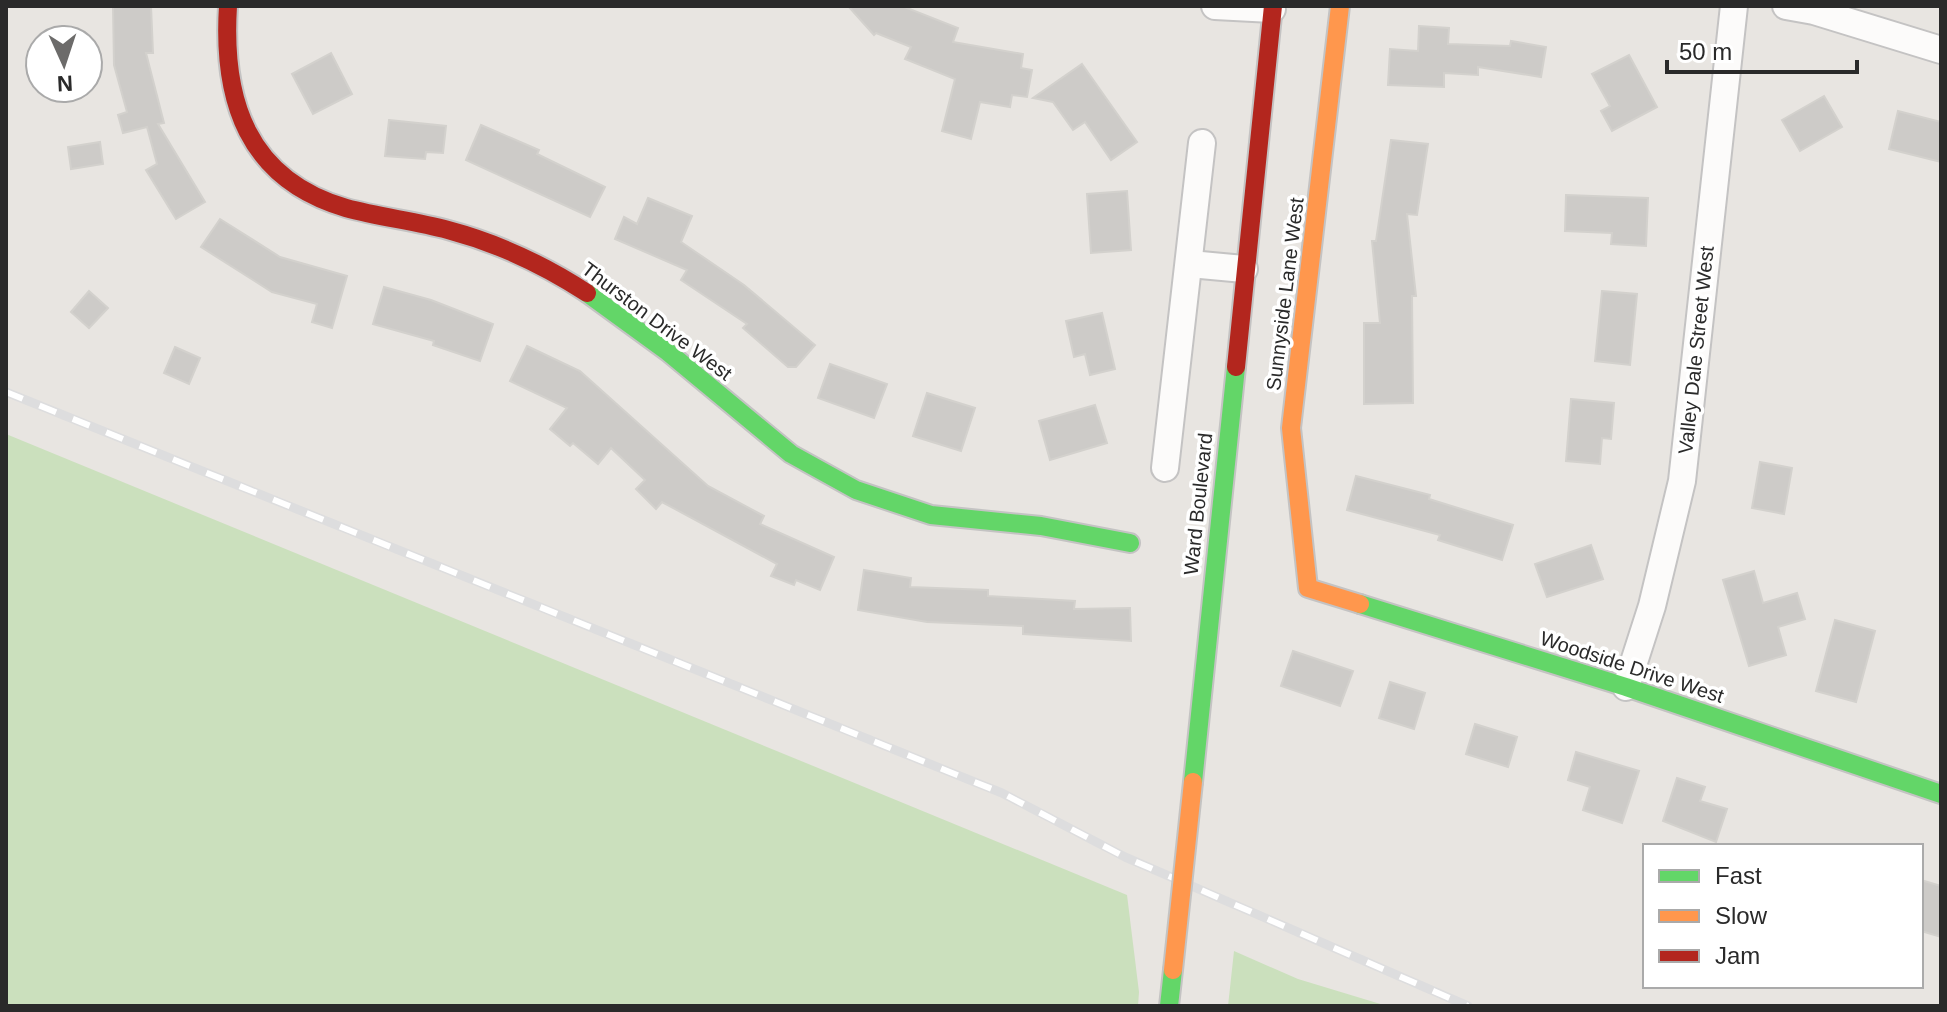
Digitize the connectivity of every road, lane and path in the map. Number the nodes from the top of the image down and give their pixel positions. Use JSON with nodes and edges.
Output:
{"nodes":[{"id":1,"x":228,"y":6,"type":"edge"},
{"id":2,"x":1215,"y":6,"type":"edge"},
{"id":3,"x":1340,"y":6,"type":"edge"},
{"id":4,"x":1734,"y":6,"type":"edge"},
{"id":5,"x":1786,"y":6,"type":"edge"},
{"id":6,"x":1273,"y":8,"type":"edge"},
{"id":7,"x":1941,"y":50,"type":"edge"},
{"id":8,"x":1202,"y":143,"type":"dead end"},
{"id":9,"x":1190,"y":264,"type":"junction"},
{"id":10,"x":1244,"y":269,"type":"junction"},
{"id":11,"x":1165,"y":468,"type":"dead end"},
{"id":12,"x":1130,"y":543,"type":"dead end"},
{"id":13,"x":1308,"y":588,"type":"joint"},
{"id":14,"x":1626,"y":687,"type":"junction"},
{"id":15,"x":1941,"y":794,"type":"edge"},
{"id":16,"x":1169,"y":1006,"type":"edge"}],
"edges":[{"from":1,"to":12,"type":"street","name":"Thurston Drive West"},
{"from":2,"to":6,"type":"street"},
{"from":3,"to":13,"type":"street","name":"Sunnyside Lane West"},
{"from":4,"to":14,"type":"street","name":"Valley Dale Street West"},
{"from":5,"to":7,"type":"street"},
{"from":6,"to":10,"type":"street","name":"Ward Boulevard"},
{"from":8,"to":9,"type":"street"},
{"from":9,"to":10,"type":"street"},
{"from":9,"to":11,"type":"street"},
{"from":10,"to":16,"type":"street","name":"Ward Boulevard","bridge":true},
{"from":13,"to":14,"type":"street","name":"Woodside Drive West"},
{"from":14,"to":15,"type":"street","name":"Woodside Drive West"}]}
